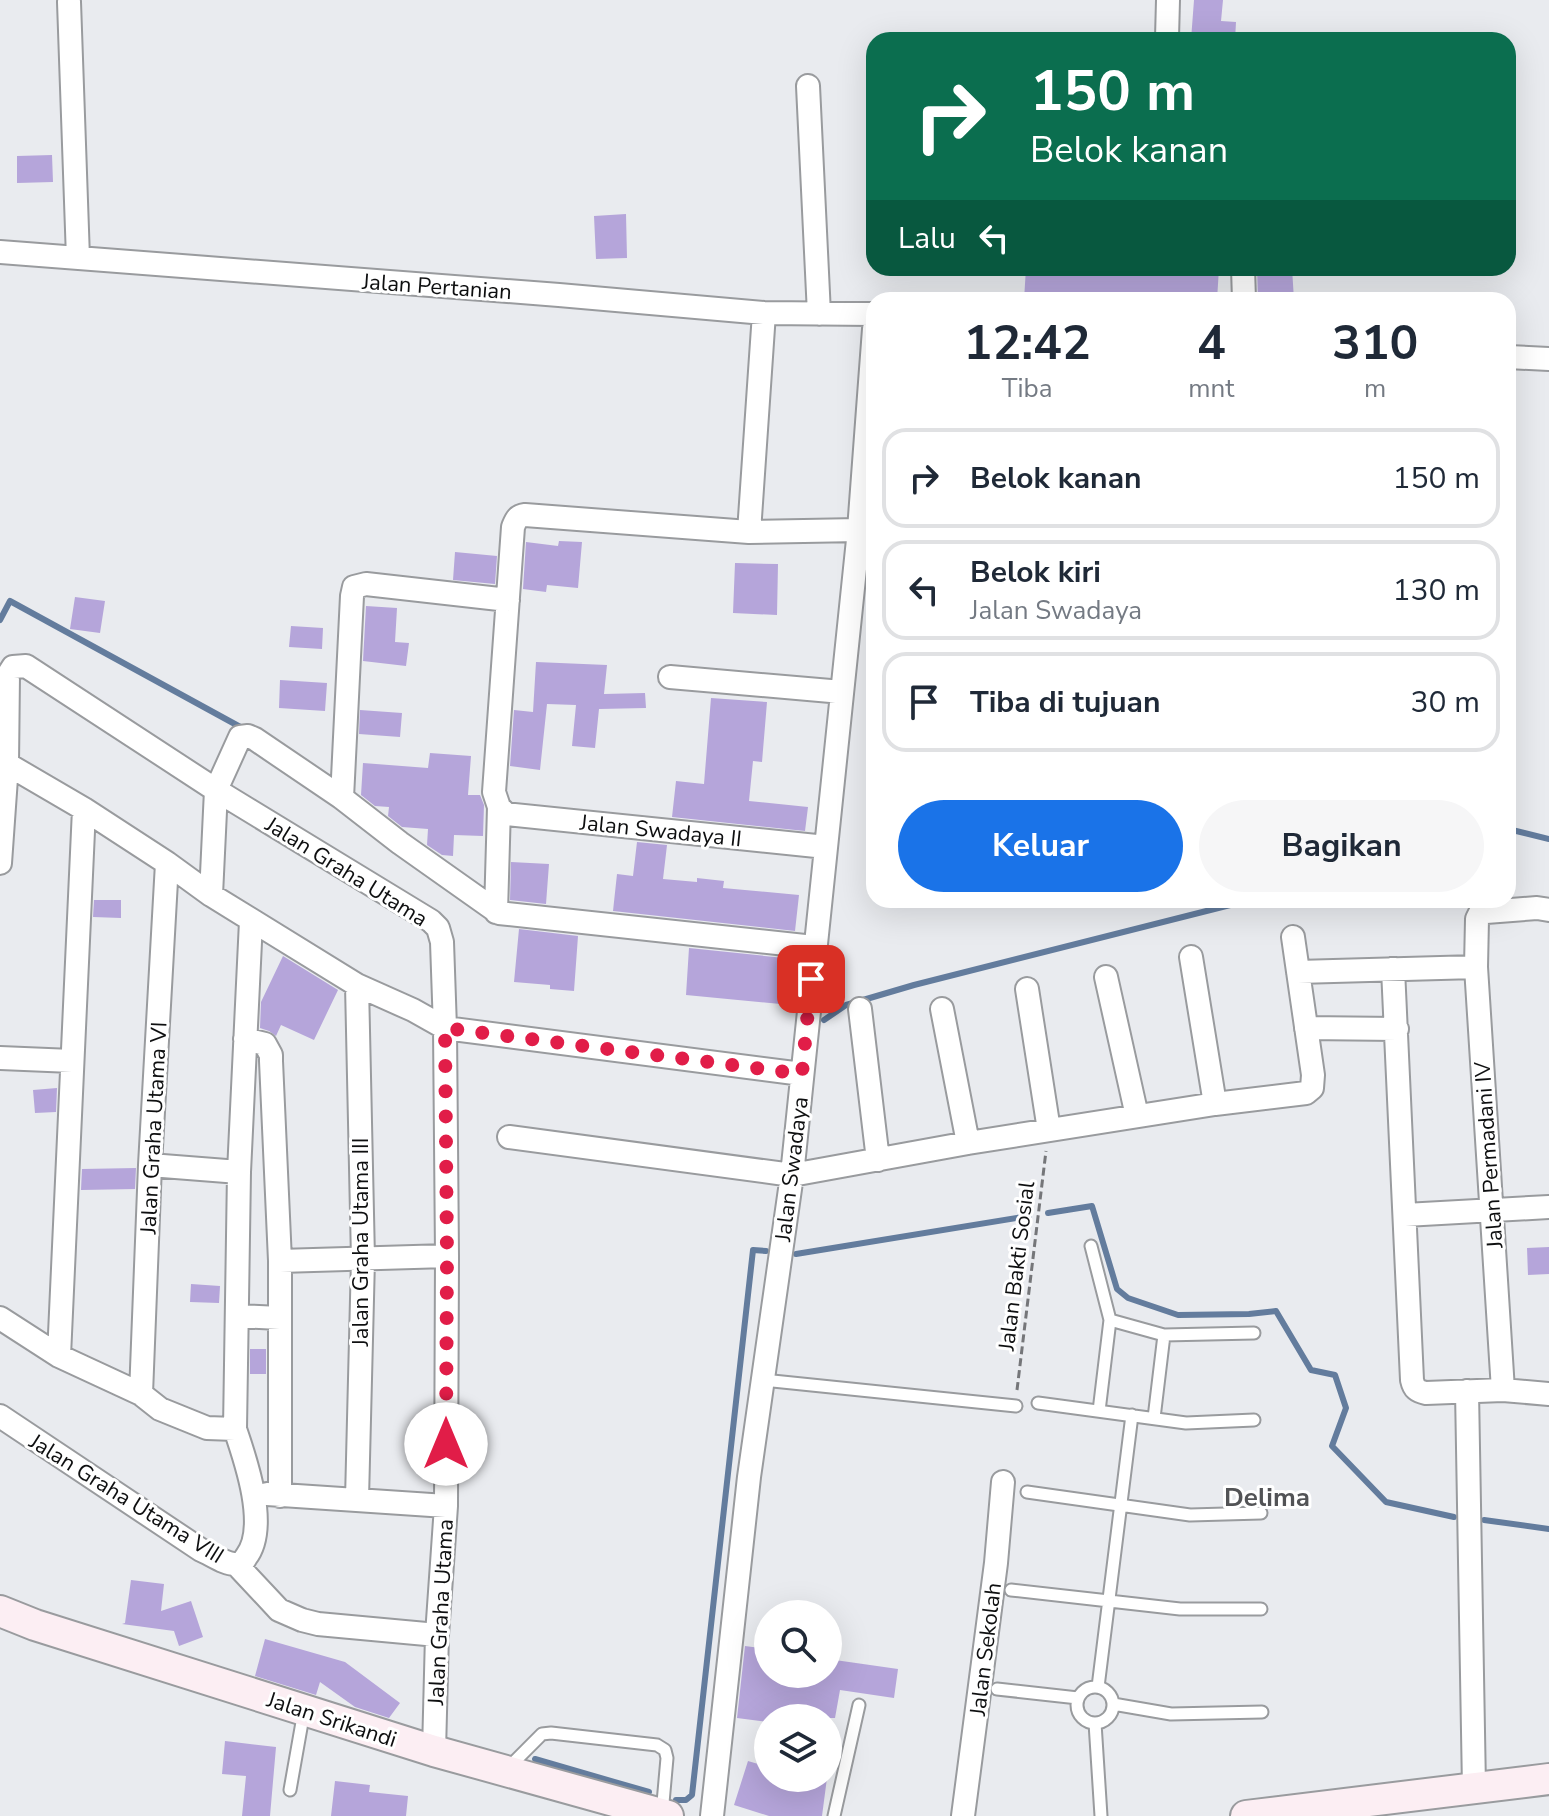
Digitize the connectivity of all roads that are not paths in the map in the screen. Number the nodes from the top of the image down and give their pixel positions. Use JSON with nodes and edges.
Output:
{"nodes":[{"id":1,"x":1168,"y":0,"type":"edge"},
{"id":2,"x":69,"y":2,"type":"edge"},
{"id":3,"x":1167,"y":32,"type":"edge"},
{"id":4,"x":808,"y":86,"type":"dead end"},
{"id":5,"x":0,"y":252,"type":"edge"},
{"id":6,"x":78,"y":258,"type":"junction"},
{"id":7,"x":764,"y":313,"type":"junction"},
{"id":8,"x":819,"y":314,"type":"junction"},
{"id":9,"x":866,"y":314,"type":"edge"},
{"id":10,"x":1516,"y":357,"type":"edge"},
{"id":11,"x":1549,"y":359,"type":"edge"},
{"id":12,"x":866,"y":531,"type":"edge"},
{"id":13,"x":749,"y":532,"type":"junction"},
{"id":14,"x":508,"y":600,"type":"junction"},
{"id":15,"x":670,"y":677,"type":"dead end"},
{"id":16,"x":842,"y":692,"type":"junction"},
{"id":17,"x":7,"y":764,"type":"junction"},
{"id":18,"x":216,"y":790,"type":"junction"},
{"id":19,"x":342,"y":798,"type":"junction"},
{"id":20,"x":499,"y":807,"type":"junction"},
{"id":21,"x":84,"y":809,"type":"junction"},
{"id":22,"x":826,"y":847,"type":"junction"},
{"id":23,"x":0,"y":863,"type":"edge"},
{"id":24,"x":167,"y":863,"type":"junction"},
{"id":25,"x":211,"y":895,"type":"junction"},
{"id":26,"x":1549,"y":910,"type":"edge"},
{"id":27,"x":496,"y":912,"type":"junction"},
{"id":28,"x":251,"y":921,"type":"junction"},
{"id":29,"x":1293,"y":937,"type":"dead end"},
{"id":30,"x":814,"y":947,"type":"junction"},
{"id":31,"x":1191,"y":957,"type":"dead end"},
{"id":32,"x":1476,"y":967,"type":"junction"},
{"id":33,"x":1393,"y":969,"type":"junction"},
{"id":34,"x":1298,"y":972,"type":"junction"},
{"id":35,"x":1106,"y":977,"type":"dead end"},
{"id":36,"x":357,"y":985,"type":"junction"},
{"id":37,"x":1027,"y":989,"type":"dead end"},
{"id":38,"x":860,"y":1009,"type":"dead end"},
{"id":39,"x":942,"y":1009,"type":"dead end"},
{"id":40,"x":445,"y":1028,"type":"junction"},
{"id":41,"x":1306,"y":1028,"type":"junction"},
{"id":42,"x":1397,"y":1029,"type":"junction"},
{"id":43,"x":245,"y":1039,"type":"junction"},
{"id":44,"x":0,"y":1058,"type":"edge"},
{"id":45,"x":72,"y":1061,"type":"junction"},
{"id":46,"x":802,"y":1074,"type":"junction"},
{"id":47,"x":1215,"y":1104,"type":"junction"},
{"id":48,"x":241,"y":1116,"type":"junction"},
{"id":49,"x":274,"y":1116,"type":"junction"},
{"id":50,"x":1137,"y":1116,"type":"junction"},
{"id":51,"x":1049,"y":1130,"type":"junction"},
{"id":52,"x":509,"y":1137,"type":"dead end"},
{"id":53,"x":968,"y":1143,"type":"junction"},
{"id":54,"x":878,"y":1160,"type":"junction"},
{"id":55,"x":150,"y":1165,"type":"junction"},
{"id":56,"x":239,"y":1172,"type":"junction"},
{"id":57,"x":792,"y":1175,"type":"junction"},
{"id":58,"x":1549,"y":1207,"type":"edge"},
{"id":59,"x":1492,"y":1210,"type":"junction"},
{"id":60,"x":1405,"y":1215,"type":"junction"},
{"id":61,"x":1091,"y":1246,"type":"dead end"},
{"id":62,"x":447,"y":1256,"type":"junction"},
{"id":63,"x":363,"y":1259,"type":"junction"},
{"id":64,"x":280,"y":1261,"type":"junction"},
{"id":65,"x":237,"y":1316,"type":"junction"},
{"id":66,"x":0,"y":1318,"type":"edge"},
{"id":67,"x":280,"y":1318,"type":"junction"},
{"id":68,"x":1110,"y":1320,"type":"junction"},
{"id":69,"x":1254,"y":1333,"type":"dead end"},
{"id":70,"x":1164,"y":1335,"type":"junction"},
{"id":71,"x":59,"y":1356,"type":"junction"},
{"id":72,"x":763,"y":1380,"type":"junction"},
{"id":73,"x":1503,"y":1390,"type":"junction"},
{"id":74,"x":1467,"y":1391,"type":"junction"},
{"id":75,"x":141,"y":1394,"type":"junction"},
{"id":76,"x":1549,"y":1394,"type":"edge"},
{"id":77,"x":1038,"y":1403,"type":"dead end"},
{"id":78,"x":1016,"y":1406,"type":"road end"},
{"id":79,"x":1099,"y":1411,"type":"junction"},
{"id":80,"x":1132,"y":1415,"type":"junction"},
{"id":81,"x":0,"y":1416,"type":"edge"},
{"id":82,"x":1154,"y":1418,"type":"junction"},
{"id":83,"x":1254,"y":1420,"type":"dead end"},
{"id":84,"x":235,"y":1429,"type":"junction"},
{"id":85,"x":1003,"y":1482,"type":"dead end"},
{"id":86,"x":254,"y":1492,"type":"junction"},
{"id":87,"x":1027,"y":1492,"type":"dead end"},
{"id":88,"x":280,"y":1496,"type":"junction"},
{"id":89,"x":357,"y":1499,"type":"junction"},
{"id":90,"x":446,"y":1506,"type":"junction"},
{"id":91,"x":1121,"y":1506,"type":"junction"},
{"id":92,"x":1261,"y":1513,"type":"dead end"},
{"id":93,"x":244,"y":1556,"type":"junction"},
{"id":94,"x":1011,"y":1590,"type":"dead end"},
{"id":95,"x":1109,"y":1600,"type":"junction"},
{"id":96,"x":1261,"y":1609,"type":"dead end"},
{"id":97,"x":0,"y":1611,"type":"edge"},
{"id":98,"x":437,"y":1635,"type":"junction"},
{"id":99,"x":1098,"y":1687,"type":"junction"},
{"id":100,"x":997,"y":1689,"type":"dead end"},
{"id":101,"x":1078,"y":1698,"type":"junction"},
{"id":102,"x":1113,"y":1704,"type":"junction"},
{"id":103,"x":859,"y":1705,"type":"dead end"},
{"id":104,"x":304,"y":1710,"type":"junction"},
{"id":105,"x":1262,"y":1712,"type":"dead end"},
{"id":106,"x":1095,"y":1723,"type":"junction"},
{"id":107,"x":434,"y":1751,"type":"junction"},
{"id":108,"x":505,"y":1771,"type":"junction"},
{"id":109,"x":1549,"y":1779,"type":"edge"},
{"id":110,"x":1474,"y":1788,"type":"junction"},
{"id":111,"x":290,"y":1790,"type":"dead end"},
{"id":112,"x":665,"y":1815,"type":"edge"},
{"id":113,"x":712,"y":1816,"type":"edge"},
{"id":114,"x":834,"y":1816,"type":"edge"},
{"id":115,"x":963,"y":1816,"type":"edge"},
{"id":116,"x":1101,"y":1816,"type":"edge"},
{"id":117,"x":1246,"y":1816,"type":"edge"}],
"edges":[{"from":1,"to":3,"type":"street"},
{"from":2,"to":6,"type":"street"},
{"from":4,"to":8,"type":"street"},
{"from":5,"to":6,"type":"street","name":"Jalan Pertanian"},
{"from":6,"to":7,"type":"street","name":"Jalan Pertanian"},
{"from":7,"to":8,"type":"street","name":"Jalan Pertanian"},
{"from":7,"to":13,"type":"street"},
{"from":8,"to":9,"type":"street","name":"Jalan Pertanian"},
{"from":10,"to":11,"type":"street"},
{"from":12,"to":13,"type":"street"},
{"from":12,"to":16,"type":"street","name":"Jalan Swadaya"},
{"from":13,"to":14,"type":"street"},
{"from":14,"to":19,"type":"street"},
{"from":14,"to":20,"type":"street"},
{"from":15,"to":16,"type":"street"},
{"from":16,"to":22,"type":"street","name":"Jalan Swadaya"},
{"from":17,"to":18,"type":"street","name":"Jalan Graha Utama"},
{"from":17,"to":21,"type":"street"},
{"from":17,"to":23,"type":"street"},
{"from":18,"to":19,"type":"street"},
{"from":18,"to":25,"type":"street"},
{"from":18,"to":40,"type":"street","name":"Jalan Graha Utama"},
{"from":19,"to":27,"type":"street"},
{"from":20,"to":22,"type":"street","name":"Jalan Swadaya II"},
{"from":20,"to":27,"type":"street"},
{"from":21,"to":24,"type":"street"},
{"from":21,"to":45,"type":"street"},
{"from":22,"to":30,"type":"street","name":"Jalan Swadaya"},
{"from":24,"to":25,"type":"street"},
{"from":24,"to":55,"type":"street","name":"Jalan Graha Utama VI"},
{"from":25,"to":28,"type":"street"},
{"from":26,"to":32,"type":"street","name":"Jalan Permadani IV"},
{"from":27,"to":30,"type":"street"},
{"from":28,"to":36,"type":"street"},
{"from":28,"to":43,"type":"street"},
{"from":29,"to":34,"type":"street"},
{"from":30,"to":46,"type":"street","name":"Jalan Swadaya"},
{"from":31,"to":47,"type":"street"},
{"from":32,"to":33,"type":"street"},
{"from":32,"to":59,"type":"street","name":"Jalan Permadani IV"},
{"from":33,"to":34,"type":"street"},
{"from":33,"to":42,"type":"street"},
{"from":34,"to":41,"type":"street"},
{"from":35,"to":50,"type":"street"},
{"from":36,"to":40,"type":"street"},
{"from":36,"to":63,"type":"street","name":"Jalan Graha Utama III"},
{"from":37,"to":51,"type":"street"},
{"from":38,"to":54,"type":"street"},
{"from":39,"to":53,"type":"street"},
{"from":40,"to":46,"type":"street"},
{"from":40,"to":62,"type":"street","name":"Jalan Graha Utama"},
{"from":41,"to":42,"type":"street"},
{"from":41,"to":47,"type":"street"},
{"from":42,"to":60,"type":"street"},
{"from":43,"to":48,"type":"street"},
{"from":43,"to":49,"type":"street"},
{"from":44,"to":45,"type":"street"},
{"from":45,"to":71,"type":"street"},
{"from":46,"to":57,"type":"street","name":"Jalan Swadaya"},
{"from":47,"to":50,"type":"street"},
{"from":48,"to":49,"type":"street"},
{"from":48,"to":56,"type":"street"},
{"from":49,"to":64,"type":"street"},
{"from":50,"to":51,"type":"street"},
{"from":51,"to":53,"type":"street"},
{"from":52,"to":57,"type":"street"},
{"from":53,"to":54,"type":"street"},
{"from":54,"to":57,"type":"street"},
{"from":55,"to":56,"type":"street"},
{"from":55,"to":75,"type":"street","name":"Jalan Graha Utama VI"},
{"from":56,"to":65,"type":"street"},
{"from":57,"to":72,"type":"street","name":"Jalan Swadaya"},
{"from":58,"to":59,"type":"street"},
{"from":59,"to":60,"type":"street"},
{"from":59,"to":73,"type":"street","name":"Jalan Permadani IV"},
{"from":60,"to":74,"type":"street"},
{"from":61,"to":68,"type":"lane"},
{"from":62,"to":63,"type":"street"},
{"from":62,"to":90,"type":"street","name":"Jalan Graha Utama"},
{"from":63,"to":64,"type":"street"},
{"from":63,"to":89,"type":"street","name":"Jalan Graha Utama III"},
{"from":64,"to":67,"type":"street"},
{"from":65,"to":67,"type":"street"},
{"from":65,"to":84,"type":"street"},
{"from":66,"to":71,"type":"street"},
{"from":67,"to":88,"type":"street"},
{"from":68,"to":70,"type":"lane"},
{"from":68,"to":79,"type":"lane"},
{"from":69,"to":70,"type":"lane"},
{"from":70,"to":82,"type":"lane"},
{"from":71,"to":75,"type":"street"},
{"from":72,"to":78,"type":"lane"},
{"from":72,"to":113,"type":"street","name":"Jalan Swadaya"},
{"from":73,"to":74,"type":"street"},
{"from":73,"to":76,"type":"street"},
{"from":74,"to":110,"type":"street"},
{"from":75,"to":84,"type":"street"},
{"from":77,"to":79,"type":"lane"},
{"from":79,"to":80,"type":"lane"},
{"from":80,"to":82,"type":"lane"},
{"from":80,"to":91,"type":"lane"},
{"from":81,"to":93,"type":"street","name":"Jalan Graha Utama VIII"},
{"from":82,"to":83,"type":"lane"},
{"from":84,"to":86,"type":"street"},
{"from":85,"to":115,"type":"street","name":"Jalan Sekolah"},
{"from":86,"to":88,"type":"street"},
{"from":86,"to":93,"type":"street"},
{"from":87,"to":91,"type":"lane"},
{"from":88,"to":89,"type":"street"},
{"from":89,"to":90,"type":"street"},
{"from":90,"to":98,"type":"street","name":"Jalan Graha Utama"},
{"from":91,"to":92,"type":"lane"},
{"from":91,"to":95,"type":"lane"},
{"from":93,"to":98,"type":"street"},
{"from":94,"to":95,"type":"lane"},
{"from":95,"to":96,"type":"lane"},
{"from":95,"to":99,"type":"lane"},
{"from":97,"to":104,"type":"main road","name":"Jalan Srikandi"},
{"from":98,"to":107,"type":"street","name":"Jalan Graha Utama"},
{"from":99,"to":101,"type":"lane"},
{"from":99,"to":102,"type":"lane"},
{"from":100,"to":101,"type":"lane"},
{"from":101,"to":106,"type":"lane"},
{"from":102,"to":105,"type":"lane"},
{"from":102,"to":106,"type":"lane"},
{"from":103,"to":114,"type":"lane"},
{"from":104,"to":107,"type":"main road","name":"Jalan Srikandi"},
{"from":104,"to":111,"type":"lane"},
{"from":106,"to":116,"type":"lane"},
{"from":107,"to":108,"type":"main road","name":"Jalan Srikandi"},
{"from":108,"to":112,"type":"main road","name":"Jalan Srikandi"},
{"from":108,"to":112,"type":"lane"},
{"from":109,"to":110,"type":"main road"},
{"from":110,"to":117,"type":"main road"}]}
